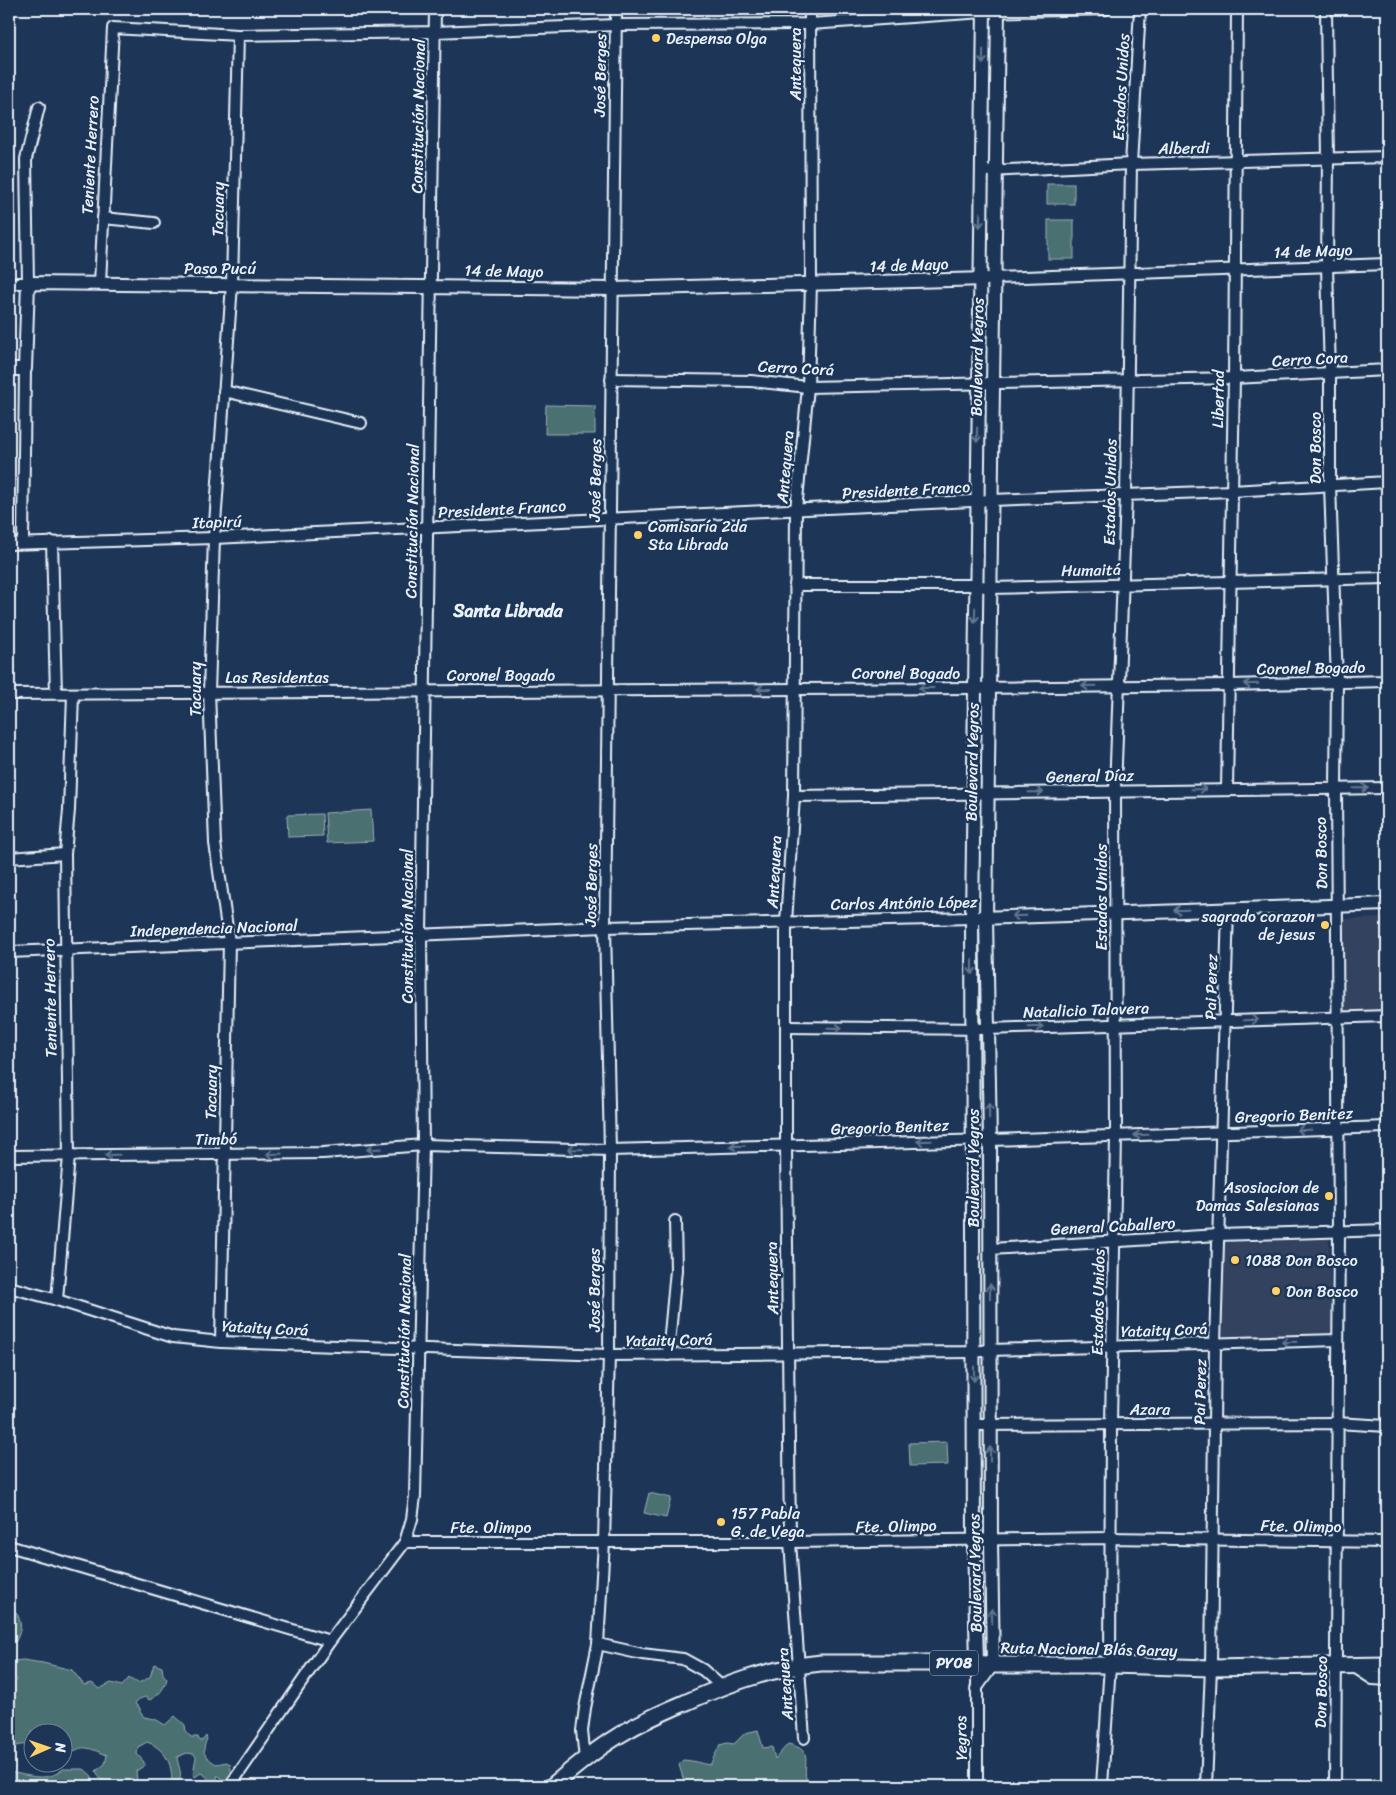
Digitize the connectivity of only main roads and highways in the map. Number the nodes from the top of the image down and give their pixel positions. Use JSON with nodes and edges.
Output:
{"nodes":[{"id":1,"x":984,"y":10,"type":"edge"},
{"id":2,"x":998,"y":10,"type":"edge"},
{"id":3,"x":994,"y":278,"type":"junction"},
{"id":4,"x":979,"y":279,"type":"junction"},
{"id":5,"x":431,"y":286,"type":"joint"},
{"id":6,"x":9,"y":369,"type":"edge"},
{"id":7,"x":1387,"y":904,"type":"edge"},
{"id":8,"x":972,"y":918,"type":"junction"},
{"id":9,"x":986,"y":918,"type":"junction"},
{"id":10,"x":977,"y":1664,"type":"junction"},
{"id":11,"x":1387,"y":1664,"type":"edge"},
{"id":12,"x":993,"y":1665,"type":"junction"},
{"id":13,"x":1353,"y":1665,"type":"junction"},
{"id":14,"x":1387,"y":1679,"type":"edge"},
{"id":15,"x":552,"y":1786,"type":"edge"}],
"edges":[{"from":1,"to":4,"type":"main road","name":"Boulevard Yegros","one_way":true},
{"from":2,"to":3,"type":"main road","name":"Boulevard Yegros"},
{"from":3,"to":4,"type":"main road","name":"14 de Mayo"},
{"from":3,"to":9,"type":"main road","name":"Boulevard Yegros"},
{"from":4,"to":5,"type":"main road","name":"14 de Mayo"},
{"from":4,"to":8,"type":"main road","name":"Boulevard Yegros","one_way":true},
{"from":5,"to":6,"type":"main road","name":"Paso Pucú"},
{"from":7,"to":9,"type":"main road","name":"Carlos António López","one_way":true},
{"from":8,"to":9,"type":"main road","name":"Carlos António López"},
{"from":8,"to":10,"type":"main road","name":"Boulevard Yegros","one_way":true},
{"from":12,"to":9,"type":"main road","name":"Boulevard Yegros","one_way":true},
{"from":10,"to":12,"type":"highway","name":"Ruta Nacional Blás Garay","number":"PY08"},
{"from":10,"to":15,"type":"highway","name":"Ruta Nacional Blás Garay","number":"PY08"},
{"from":11,"to":13,"type":"highway","name":"Ruta Nacional Blás Garay","number":"PY08"},
{"from":12,"to":13,"type":"highway","name":"Ruta Nacional Blás Garay","number":"PY08"},
{"from":13,"to":14,"type":"main road"}]}
